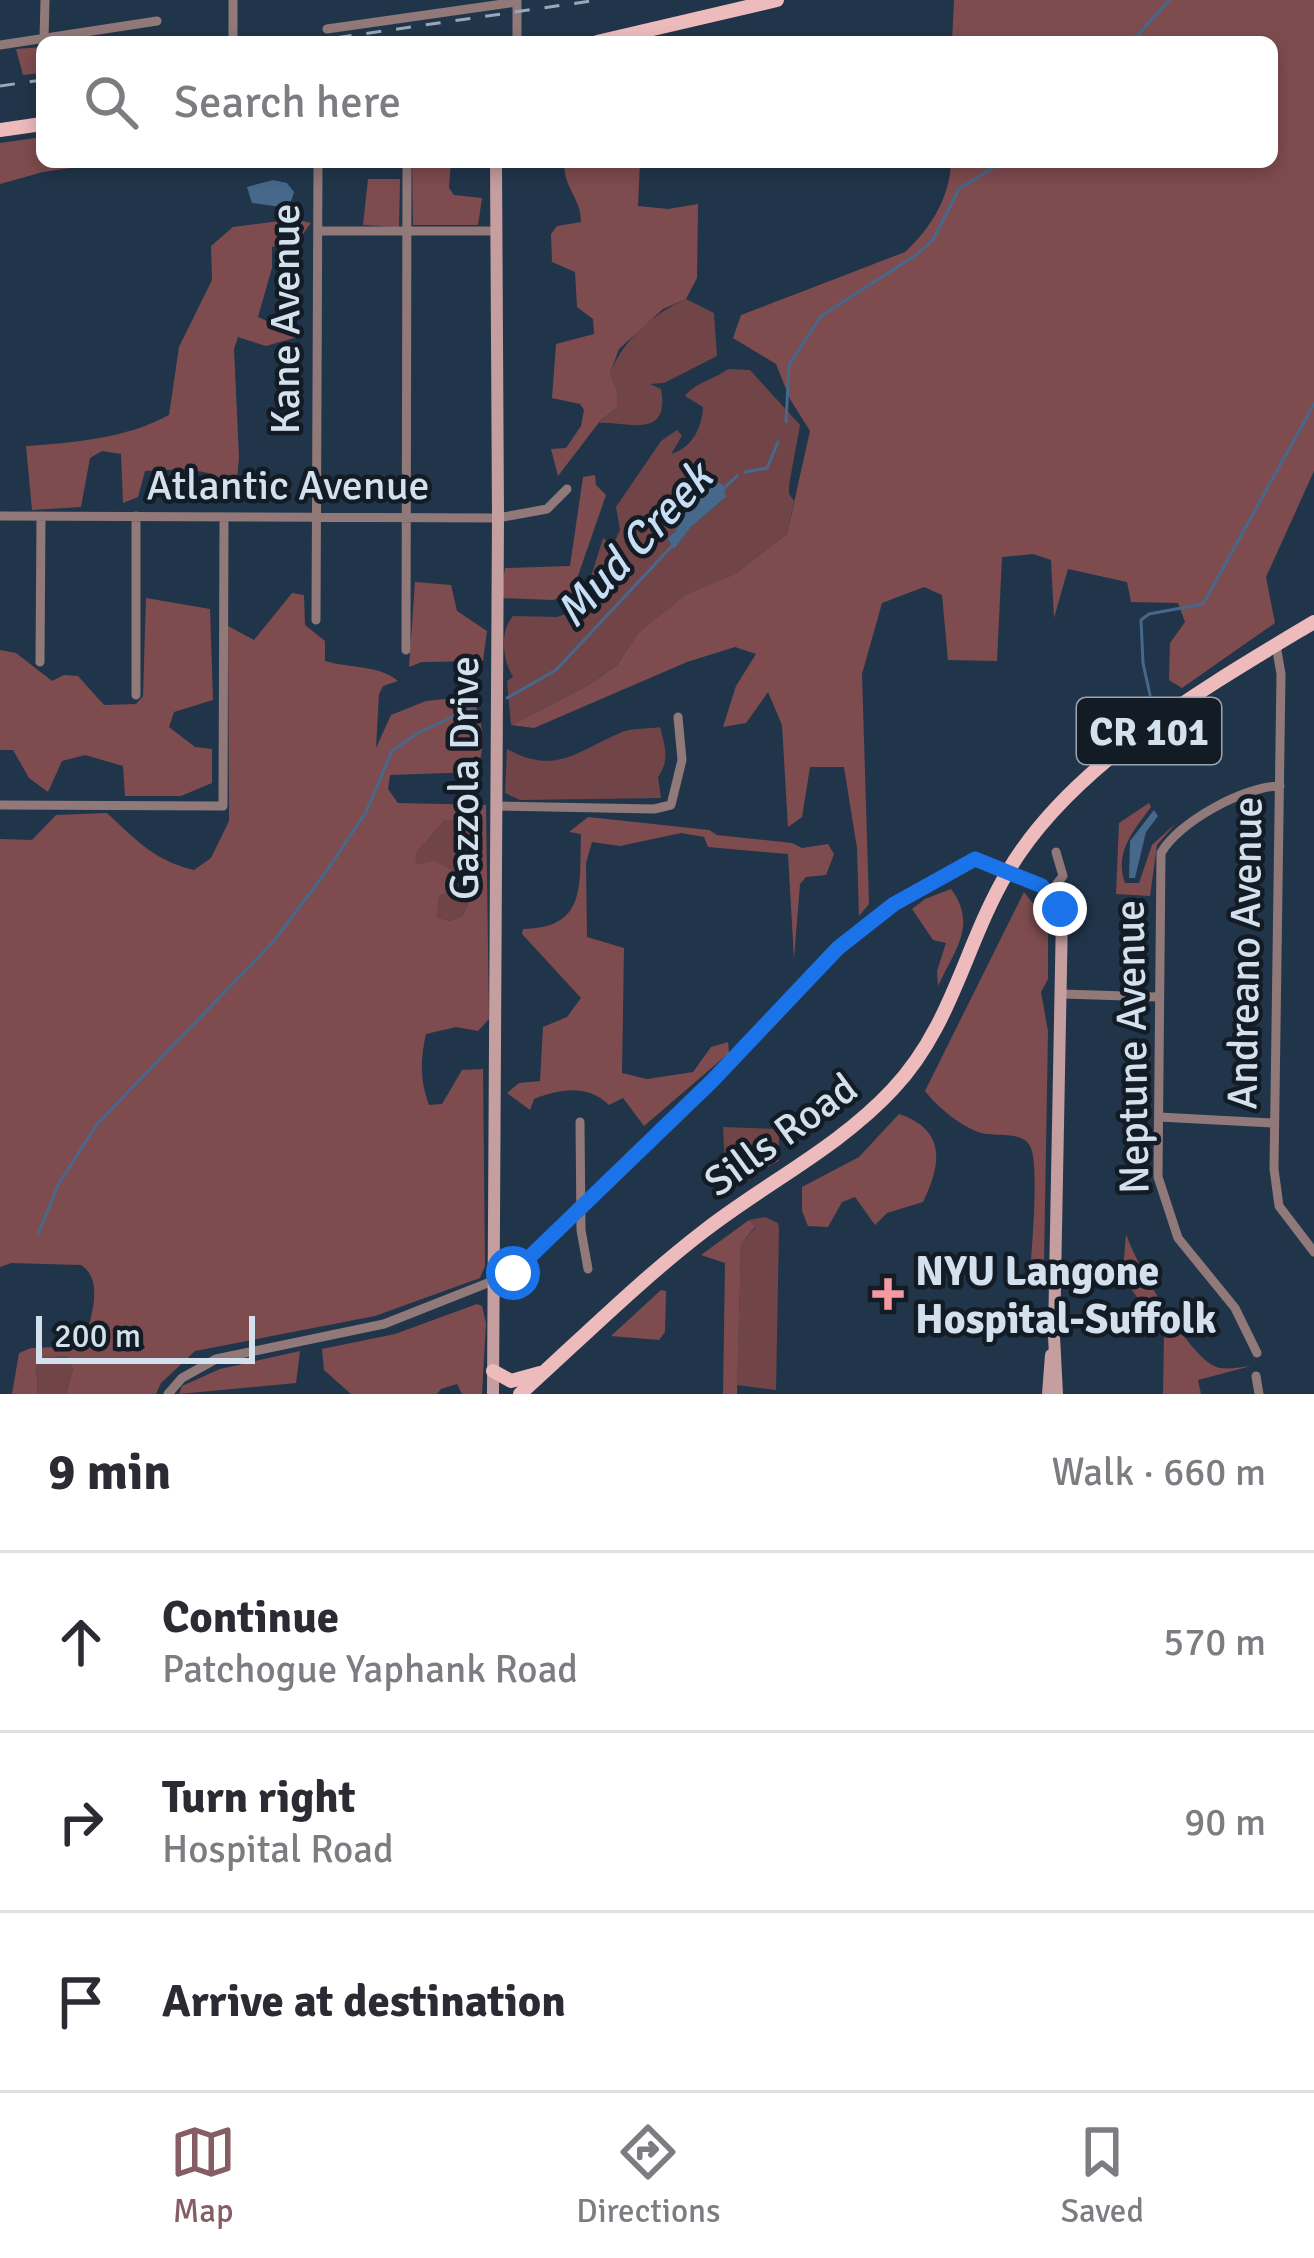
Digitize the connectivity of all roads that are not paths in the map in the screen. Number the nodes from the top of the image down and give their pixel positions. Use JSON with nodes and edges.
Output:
{"nodes":[{"id":1,"x":45,"y":0,"type":"edge"},
{"id":2,"x":233,"y":0,"type":"edge"},
{"id":3,"x":777,"y":0,"type":"edge"},
{"id":4,"x":517,"y":1,"type":"edge"},
{"id":5,"x":158,"y":21,"type":"dead end"},
{"id":6,"x":327,"y":29,"type":"dead end"},
{"id":7,"x":232,"y":34,"type":"dead end"},
{"id":8,"x":44,"y":36,"type":"edge"},
{"id":9,"x":57,"y":36,"type":"edge"},
{"id":10,"x":517,"y":36,"type":"edge"},
{"id":11,"x":623,"y":36,"type":"edge"},
{"id":12,"x":36,"y":39,"type":"edge"},
{"id":13,"x":0,"y":45,"type":"edge"},
{"id":14,"x":36,"y":125,"type":"edge"},
{"id":15,"x":0,"y":130,"type":"edge"},
{"id":16,"x":318,"y":168,"type":"edge"},
{"id":17,"x":407,"y":168,"type":"edge"},
{"id":18,"x":496,"y":168,"type":"edge"},
{"id":19,"x":318,"y":231,"type":"junction"},
{"id":20,"x":496,"y":231,"type":"junction"},
{"id":21,"x":406,"y":232,"type":"junction"},
{"id":22,"x":567,"y":489,"type":"dead end"},
{"id":23,"x":0,"y":516,"type":"edge"},
{"id":24,"x":41,"y":516,"type":"junction"},
{"id":25,"x":136,"y":516,"type":"junction"},
{"id":26,"x":224,"y":517,"type":"junction"},
{"id":27,"x":317,"y":517,"type":"junction"},
{"id":28,"x":406,"y":517,"type":"junction"},
{"id":29,"x":498,"y":518,"type":"junction"},
{"id":30,"x":316,"y":620,"type":"dead end"},
{"id":31,"x":1314,"y":622,"type":"edge"},
{"id":32,"x":1276,"y":645,"type":"junction"},
{"id":33,"x":406,"y":650,"type":"dead end"},
{"id":34,"x":40,"y":662,"type":"dead end"},
{"id":35,"x":136,"y":695,"type":"dead end"},
{"id":36,"x":677,"y":717,"type":"dead end"},
{"id":37,"x":1280,"y":786,"type":"junction"},
{"id":38,"x":0,"y":805,"type":"edge"},
{"id":39,"x":496,"y":806,"type":"junction"},
{"id":40,"x":1057,"y":852,"type":"dead end"},
{"id":41,"x":1007,"y":872,"type":"junction"},
{"id":42,"x":1050,"y":892,"type":"junction"},
{"id":43,"x":1061,"y":994,"type":"junction"},
{"id":44,"x":1158,"y":997,"type":"junction"},
{"id":45,"x":1160,"y":1117,"type":"junction"},
{"id":46,"x":580,"y":1121,"type":"dead end"},
{"id":47,"x":1273,"y":1123,"type":"junction"},
{"id":48,"x":581,"y":1208,"type":"junction"},
{"id":49,"x":1312,"y":1246,"type":"edge"},
{"id":50,"x":589,"y":1269,"type":"dead end"},
{"id":51,"x":494,"y":1281,"type":"junction"},
{"id":52,"x":1257,"y":1353,"type":"dead end"},
{"id":53,"x":493,"y":1371,"type":"junction"},
{"id":54,"x":545,"y":1371,"type":"junction"},
{"id":55,"x":1256,"y":1376,"type":"dead end"},
{"id":56,"x":168,"y":1394,"type":"edge"},
{"id":57,"x":493,"y":1394,"type":"edge"},
{"id":58,"x":520,"y":1394,"type":"edge"},
{"id":59,"x":1052,"y":1394,"type":"edge"},
{"id":60,"x":1258,"y":1394,"type":"edge"}],
"edges":[{"from":1,"to":8,"type":"street"},
{"from":2,"to":7,"type":"street"},
{"from":3,"to":11,"type":"main road"},
{"from":4,"to":6,"type":"street"},
{"from":4,"to":10,"type":"street"},
{"from":5,"to":9,"type":"street"},
{"from":12,"to":13,"type":"street"},
{"from":14,"to":15,"type":"main road"},
{"from":16,"to":19,"type":"street","name":"Kane Avenue"},
{"from":17,"to":21,"type":"street"},
{"from":18,"to":20,"type":"street","name":"Gazzola Drive"},
{"from":19,"to":21,"type":"street"},
{"from":19,"to":27,"type":"street","name":"Kane Avenue"},
{"from":20,"to":21,"type":"street"},
{"from":20,"to":29,"type":"street","name":"Gazzola Drive"},
{"from":21,"to":28,"type":"street"},
{"from":22,"to":29,"type":"street","name":"Atlantic Avenue"},
{"from":23,"to":24,"type":"street","name":"Atlantic Avenue"},
{"from":24,"to":25,"type":"street","name":"Atlantic Avenue"},
{"from":24,"to":34,"type":"street"},
{"from":25,"to":26,"type":"street","name":"Atlantic Avenue"},
{"from":25,"to":35,"type":"street"},
{"from":26,"to":27,"type":"street","name":"Atlantic Avenue"},
{"from":26,"to":38,"type":"street"},
{"from":27,"to":28,"type":"street","name":"Atlantic Avenue"},
{"from":27,"to":30,"type":"street","name":"Kane Avenue"},
{"from":28,"to":29,"type":"street","name":"Atlantic Avenue"},
{"from":28,"to":33,"type":"street"},
{"from":29,"to":39,"type":"street","name":"Gazzola Drive"},
{"from":31,"to":32,"type":"main road","number":"CR 101"},
{"from":32,"to":37,"type":"street","name":"Andreano Avenue"},
{"from":32,"to":41,"type":"main road","number":"CR 101"},
{"from":36,"to":39,"type":"street"},
{"from":37,"to":44,"type":"street","name":"Neptune Avenue"},
{"from":37,"to":47,"type":"street","name":"Andreano Avenue"},
{"from":39,"to":51,"type":"street","name":"Gazzola Drive"},
{"from":40,"to":42,"type":"street"},
{"from":41,"to":42,"type":"street"},
{"from":41,"to":48,"type":"street"},
{"from":41,"to":54,"type":"main road","name":"Sills Road","number":"CR 101"},
{"from":42,"to":43,"type":"street"},
{"from":43,"to":44,"type":"street"},
{"from":43,"to":59,"type":"street"},
{"from":44,"to":45,"type":"street","name":"Neptune Avenue"},
{"from":45,"to":47,"type":"street"},
{"from":45,"to":52,"type":"street","name":"Neptune Avenue"},
{"from":46,"to":48,"type":"street"},
{"from":47,"to":49,"type":"street","name":"Andreano Avenue"},
{"from":48,"to":50,"type":"street"},
{"from":48,"to":51,"type":"street"},
{"from":51,"to":53,"type":"street","name":"Gazzola Drive"},
{"from":51,"to":56,"type":"street"},
{"from":53,"to":54,"type":"main road"},
{"from":53,"to":57,"type":"street","name":"Gazzola Drive"},
{"from":54,"to":58,"type":"main road","name":"Sills Road","number":"CR 101"},
{"from":55,"to":60,"type":"street"}]}
